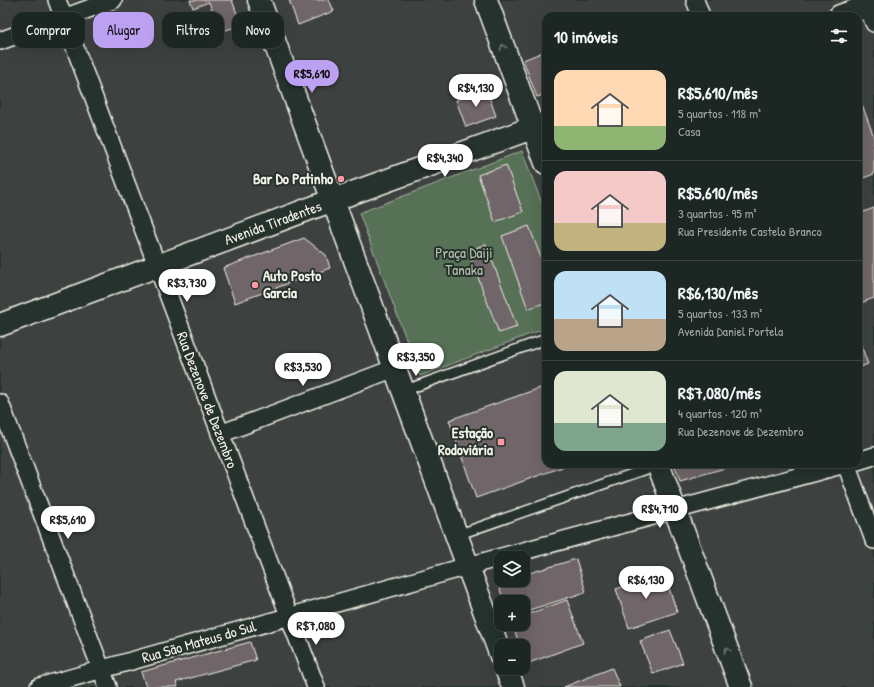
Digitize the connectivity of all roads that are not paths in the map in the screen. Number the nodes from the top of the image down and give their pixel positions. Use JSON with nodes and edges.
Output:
{"nodes":[{"id":1,"x":57,"y":0,"type":"edge"},
{"id":2,"x":113,"y":0,"type":"edge"},
{"id":3,"x":259,"y":0,"type":"edge"},
{"id":4,"x":486,"y":0,"type":"edge"},
{"id":5,"x":695,"y":0,"type":"edge"},
{"id":6,"x":872,"y":11,"type":"edge"},
{"id":7,"x":62,"y":12,"type":"edge"},
{"id":8,"x":80,"y":12,"type":"edge"},
{"id":9,"x":700,"y":12,"type":"edge"},
{"id":10,"x":862,"y":13,"type":"edge"},
{"id":11,"x":12,"y":37,"type":"edge"},
{"id":12,"x":0,"y":41,"type":"edge"},
{"id":13,"x":75,"y":48,"type":"edge"},
{"id":14,"x":540,"y":125,"type":"edge"},
{"id":15,"x":542,"y":138,"type":"edge"},
{"id":16,"x":333,"y":200,"type":"junction"},
{"id":17,"x":157,"y":266,"type":"junction"},
{"id":18,"x":0,"y":325,"type":"edge"},
{"id":19,"x":542,"y":340,"type":"edge"},
{"id":20,"x":395,"y":368,"type":"junction"},
{"id":21,"x":403,"y":391,"type":"junction"},
{"id":22,"x":0,"y":403,"type":"edge"},
{"id":23,"x":220,"y":434,"type":"junction"},
{"id":24,"x":874,"y":456,"type":"edge"},
{"id":25,"x":862,"y":460,"type":"edge"},
{"id":26,"x":647,"y":468,"type":"edge"},
{"id":27,"x":659,"y":468,"type":"edge"},
{"id":28,"x":831,"y":468,"type":"edge"},
{"id":29,"x":847,"y":468,"type":"edge"},
{"id":30,"x":675,"y":510,"type":"junction"},
{"id":31,"x":457,"y":535,"type":"junction"},
{"id":32,"x":874,"y":540,"type":"edge"},
{"id":33,"x":468,"y":566,"type":"junction"},
{"id":34,"x":289,"y":616,"type":"junction"},
{"id":35,"x":495,"y":639,"type":"edge"},
{"id":36,"x":101,"y":669,"type":"junction"},
{"id":37,"x":509,"y":675,"type":"edge"},
{"id":38,"x":39,"y":687,"type":"edge"},
{"id":39,"x":108,"y":687,"type":"edge"},
{"id":40,"x":316,"y":687,"type":"edge"},
{"id":41,"x":513,"y":687,"type":"edge"},
{"id":42,"x":741,"y":687,"type":"edge"}],
"edges":[{"from":1,"to":7,"type":"street","name":"Rua Dezenove de Dezembro"},
{"from":2,"to":8,"type":"street"},
{"from":3,"to":16,"type":"main road"},
{"from":14,"to":4,"type":"main road","one_way":true},
{"from":5,"to":9,"type":"street"},
{"from":6,"to":10,"type":"main road"},
{"from":11,"to":12,"type":"street"},
{"from":13,"to":17,"type":"street","name":"Rua Dezenove de Dezembro"},
{"from":14,"to":15,"type":"main road"},
{"from":14,"to":16,"type":"main road","name":"Avenida Tiradentes"},
{"from":16,"to":17,"type":"main road","name":"Avenida Tiradentes"},
{"from":16,"to":20,"type":"main road"},
{"from":17,"to":18,"type":"main road","name":"Avenida Tiradentes"},
{"from":17,"to":23,"type":"street","name":"Rua Dezenove de Dezembro"},
{"from":19,"to":21,"type":"lane"},
{"from":20,"to":21,"type":"main road"},
{"from":20,"to":23,"type":"street"},
{"from":21,"to":31,"type":"main road"},
{"from":22,"to":36,"type":"street"},
{"from":23,"to":34,"type":"street","name":"Rua Dezenove de Dezembro"},
{"from":24,"to":25,"type":"street"},
{"from":26,"to":31,"type":"lane"},
{"from":27,"to":30,"type":"main road"},
{"from":28,"to":30,"type":"street","name":"Rua São Mateus do Sul"},
{"from":29,"to":32,"type":"street"},
{"from":30,"to":33,"type":"street","name":"Rua São Mateus do Sul"},
{"from":42,"to":30,"type":"main road","one_way":true},
{"from":31,"to":33,"type":"main road"},
{"from":33,"to":34,"type":"street","name":"Rua São Mateus do Sul"},
{"from":33,"to":35,"type":"main road"},
{"from":34,"to":36,"type":"street","name":"Rua São Mateus do Sul"},
{"from":34,"to":40,"type":"street","name":"Rua Dezenove de Dezembro"},
{"from":36,"to":38,"type":"street","name":"Rua São Mateus do Sul"},
{"from":36,"to":39,"type":"street"},
{"from":37,"to":41,"type":"main road"}]}
